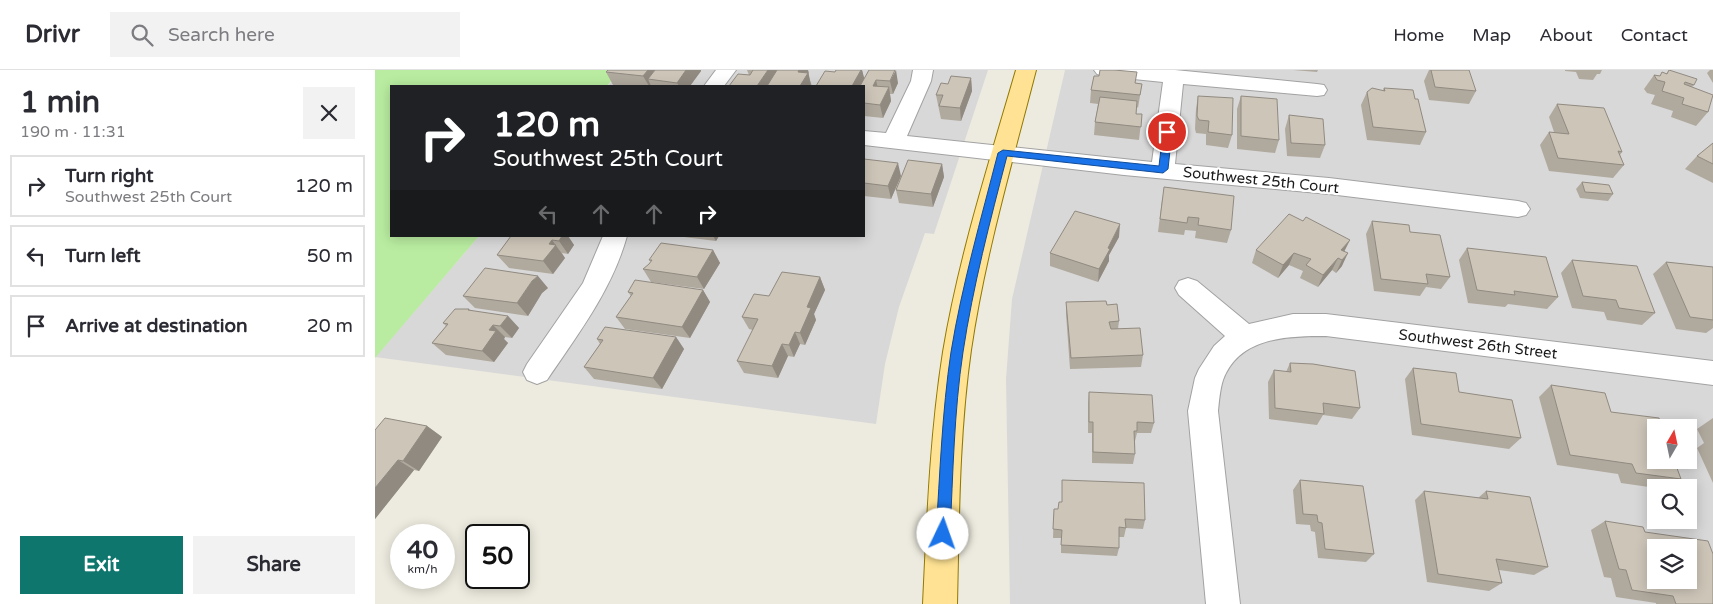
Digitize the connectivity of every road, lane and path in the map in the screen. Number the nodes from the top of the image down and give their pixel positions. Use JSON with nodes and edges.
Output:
{"nodes":[{"id":1,"x":725,"y":70,"type":"edge"},
{"id":2,"x":923,"y":70,"type":"edge"},
{"id":3,"x":1026,"y":70,"type":"edge"},
{"id":4,"x":1104,"y":70,"type":"edge"},
{"id":5,"x":1174,"y":76,"type":"junction"},
{"id":6,"x":715,"y":85,"type":"edge"},
{"id":7,"x":1317,"y":90,"type":"dead end"},
{"id":8,"x":865,"y":138,"type":"edge"},
{"id":9,"x":894,"y":141,"type":"junction"},
{"id":10,"x":1003,"y":153,"type":"junction"},
{"id":11,"x":1163,"y":169,"type":"junction"},
{"id":12,"x":1518,"y":209,"type":"dead end"},
{"id":13,"x":615,"y":237,"type":"edge"},
{"id":14,"x":1188,"y":288,"type":"dead end"},
{"id":15,"x":1244,"y":336,"type":"junction"},
{"id":16,"x":537,"y":372,"type":"dead end"},
{"id":17,"x":1713,"y":373,"type":"edge"},
{"id":18,"x":940,"y":604,"type":"edge"},
{"id":19,"x":1223,"y":604,"type":"edge"}],
"edges":[{"from":1,"to":6,"type":"street"},
{"from":2,"to":9,"type":"street"},
{"from":3,"to":10,"type":"main road"},
{"from":4,"to":5,"type":"street"},
{"from":5,"to":7,"type":"street"},
{"from":5,"to":11,"type":"street"},
{"from":8,"to":9,"type":"street","name":"Southwest 25th Court"},
{"from":9,"to":10,"type":"street","name":"Southwest 25th Court"},
{"from":10,"to":11,"type":"street","name":"Southwest 25th Court"},
{"from":10,"to":18,"type":"main road"},
{"from":11,"to":12,"type":"street","name":"Southwest 25th Court"},
{"from":13,"to":16,"type":"street"},
{"from":14,"to":15,"type":"street"},
{"from":15,"to":17,"type":"street","name":"Southwest 26th Street"},
{"from":15,"to":19,"type":"street"}]}
